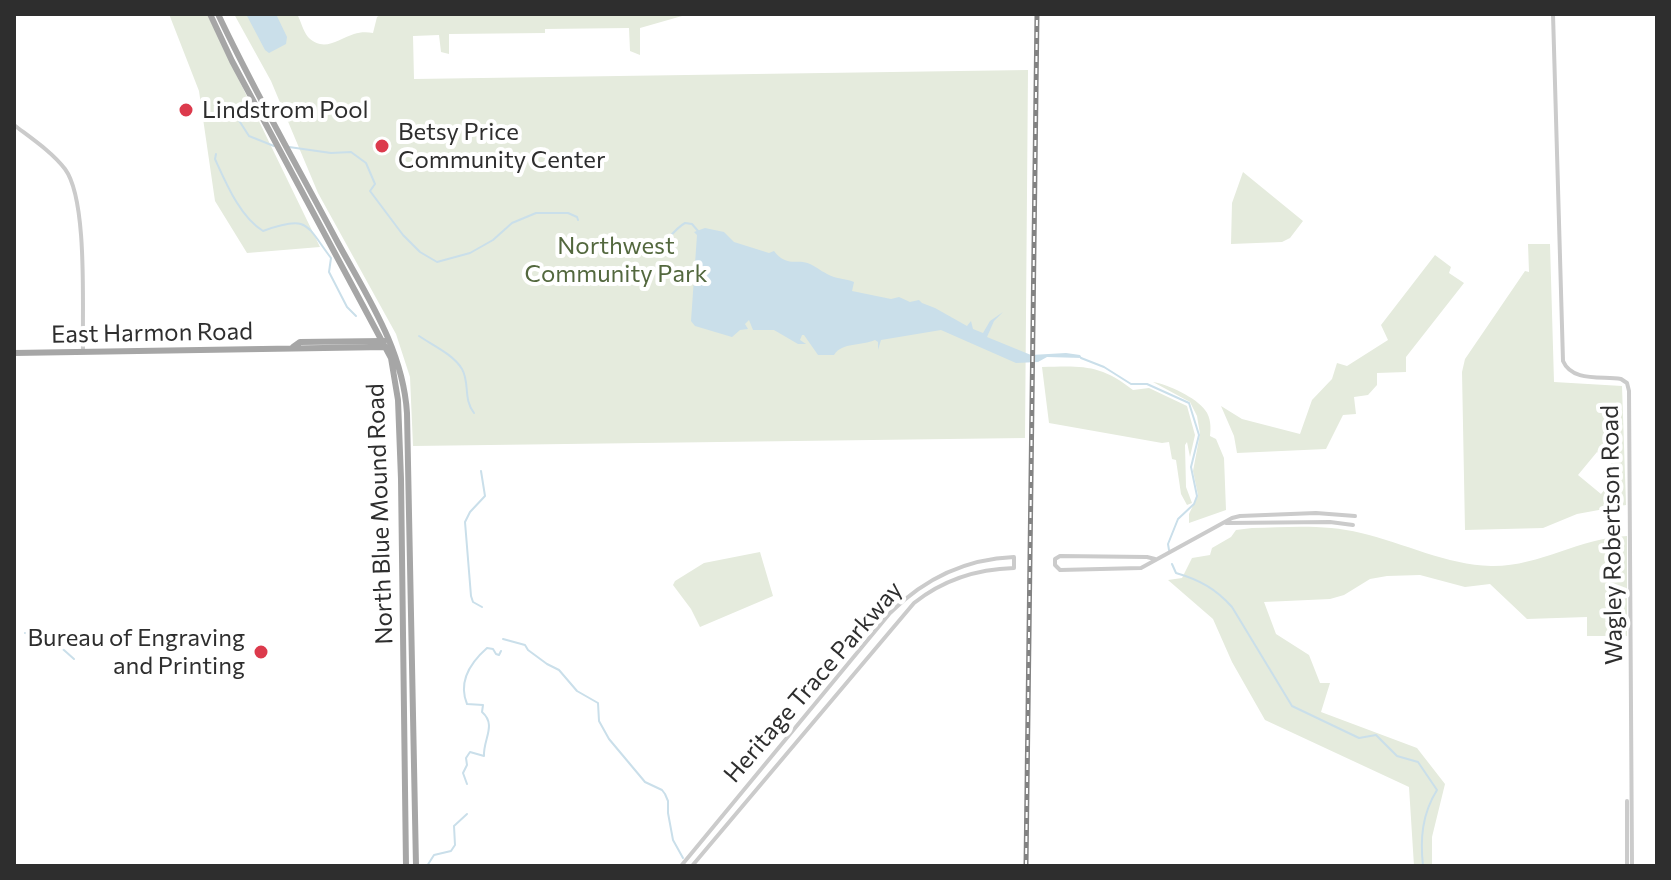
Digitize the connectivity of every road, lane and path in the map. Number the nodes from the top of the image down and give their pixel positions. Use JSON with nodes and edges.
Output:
{"nodes":[{"id":1,"x":210,"y":14,"type":"edge"},
{"id":2,"x":218,"y":14,"type":"edge"},
{"id":3,"x":1553,"y":14,"type":"edge"},
{"id":4,"x":14,"y":125,"type":"edge"},
{"id":5,"x":274,"y":134,"type":"junction"},
{"id":6,"x":388,"y":344,"type":"junction"},
{"id":7,"x":83,"y":352,"type":"junction"},
{"id":8,"x":14,"y":353,"type":"edge"},
{"id":9,"x":1355,"y":516,"type":"dead end"},
{"id":10,"x":1224,"y":523,"type":"junction"},
{"id":11,"x":1353,"y":525,"type":"dead end"},
{"id":12,"x":1155,"y":559,"type":"junction"},
{"id":13,"x":1627,"y":801,"type":"dead end"},
{"id":14,"x":406,"y":866,"type":"edge"},
{"id":15,"x":416,"y":866,"type":"edge"},
{"id":16,"x":681,"y":866,"type":"edge"},
{"id":17,"x":692,"y":866,"type":"edge"},
{"id":18,"x":1630,"y":866,"type":"edge"}],
"edges":[{"from":1,"to":5,"type":"main road","name":"North Blue Mound Road"},
{"from":2,"to":5,"type":"main road","name":"North Blue Mound Road"},
{"from":3,"to":18,"type":"street","name":"Wagley Robertson Road"},
{"from":4,"to":7,"type":"street"},
{"from":5,"to":6,"type":"main road","name":"North Blue Mound Road"},
{"from":6,"to":7,"type":"main road","name":"East Harmon Road"},
{"from":6,"to":14,"type":"main road","name":"North Blue Mound Road"},
{"from":6,"to":15,"type":"main road","name":"North Blue Mound Road"},
{"from":7,"to":8,"type":"main road","name":"East Harmon Road"},
{"from":9,"to":10,"type":"street"},
{"from":10,"to":11,"type":"street"},
{"from":10,"to":12,"type":"street"},
{"from":12,"to":12,"type":"street"},
{"from":13,"to":18,"type":"street","name":"Wagley Robertson Road"},
{"from":16,"to":17,"type":"street","name":"Heritage Trace Parkway"}]}
